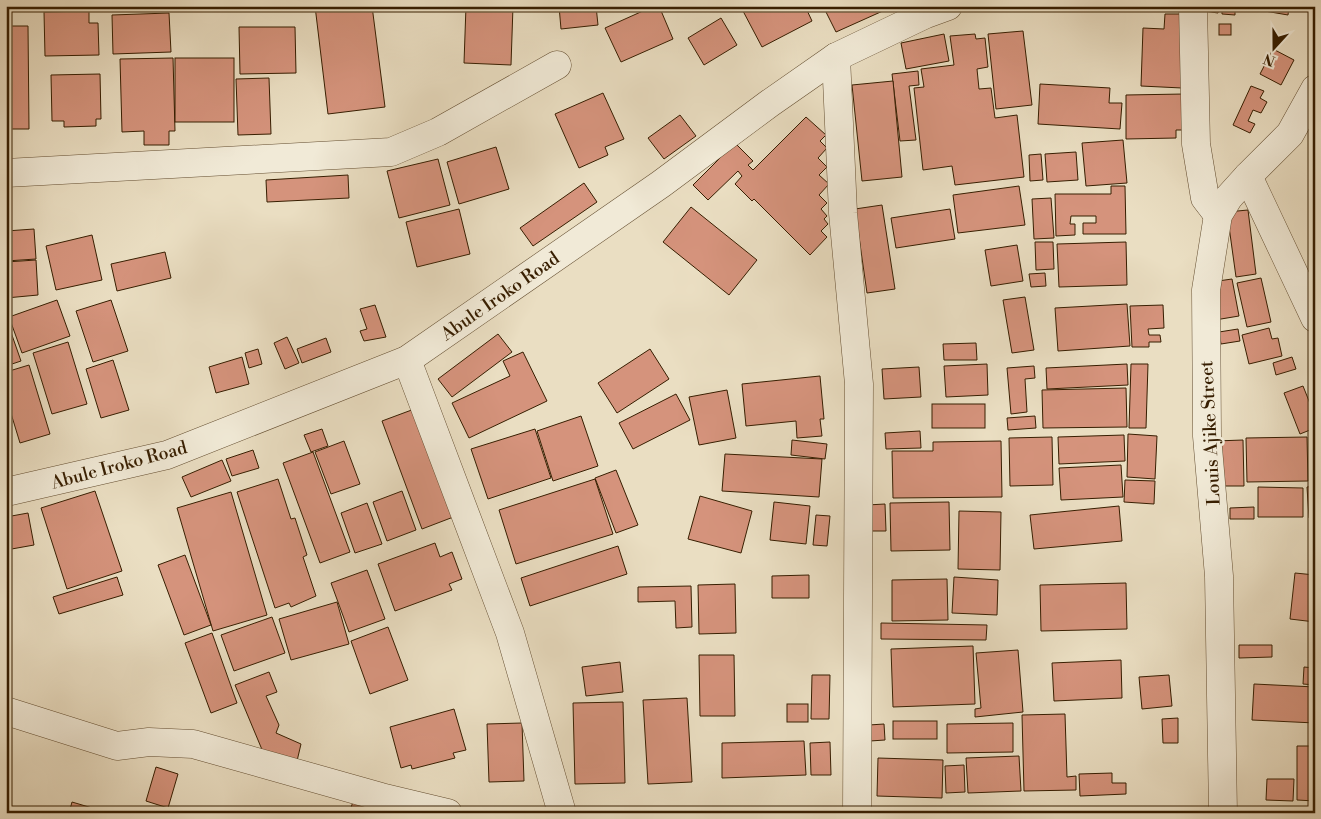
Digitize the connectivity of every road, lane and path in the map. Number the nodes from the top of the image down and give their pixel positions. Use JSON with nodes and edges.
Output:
{"nodes":[{"id":1,"x":948,"y":6,"type":"edge"},
{"id":2,"x":1193,"y":6,"type":"edge"},
{"id":3,"x":836,"y":58,"type":"junction"},
{"id":4,"x":557,"y":65,"type":"dead end"},
{"id":5,"x":1315,"y":89,"type":"edge"},
{"id":6,"x":6,"y":173,"type":"edge"},
{"id":7,"x":1248,"y":176,"type":"junction"},
{"id":8,"x":1218,"y":215,"type":"junction"},
{"id":9,"x":1315,"y":318,"type":"edge"},
{"id":10,"x":407,"y":360,"type":"junction"},
{"id":11,"x":6,"y":492,"type":"edge"},
{"id":12,"x":6,"y":711,"type":"edge"},
{"id":13,"x":448,"y":813,"type":"edge"},
{"id":14,"x":562,"y":813,"type":"edge"},
{"id":15,"x":857,"y":813,"type":"edge"},
{"id":16,"x":1223,"y":813,"type":"edge"}],
"edges":[{"from":1,"to":3,"type":"street","name":"Abule Iroko Road"},
{"from":2,"to":8,"type":"street"},
{"from":3,"to":10,"type":"street","name":"Abule Iroko Road"},
{"from":3,"to":15,"type":"street"},
{"from":4,"to":6,"type":"street"},
{"from":5,"to":7,"type":"street","name":"Louis Ajike Street"},
{"from":7,"to":8,"type":"street","name":"Louis Ajike Street"},
{"from":7,"to":9,"type":"street"},
{"from":8,"to":16,"type":"street","name":"Louis Ajike Street"},
{"from":10,"to":11,"type":"street","name":"Abule Iroko Road"},
{"from":10,"to":14,"type":"street"},
{"from":12,"to":13,"type":"street"}]}
